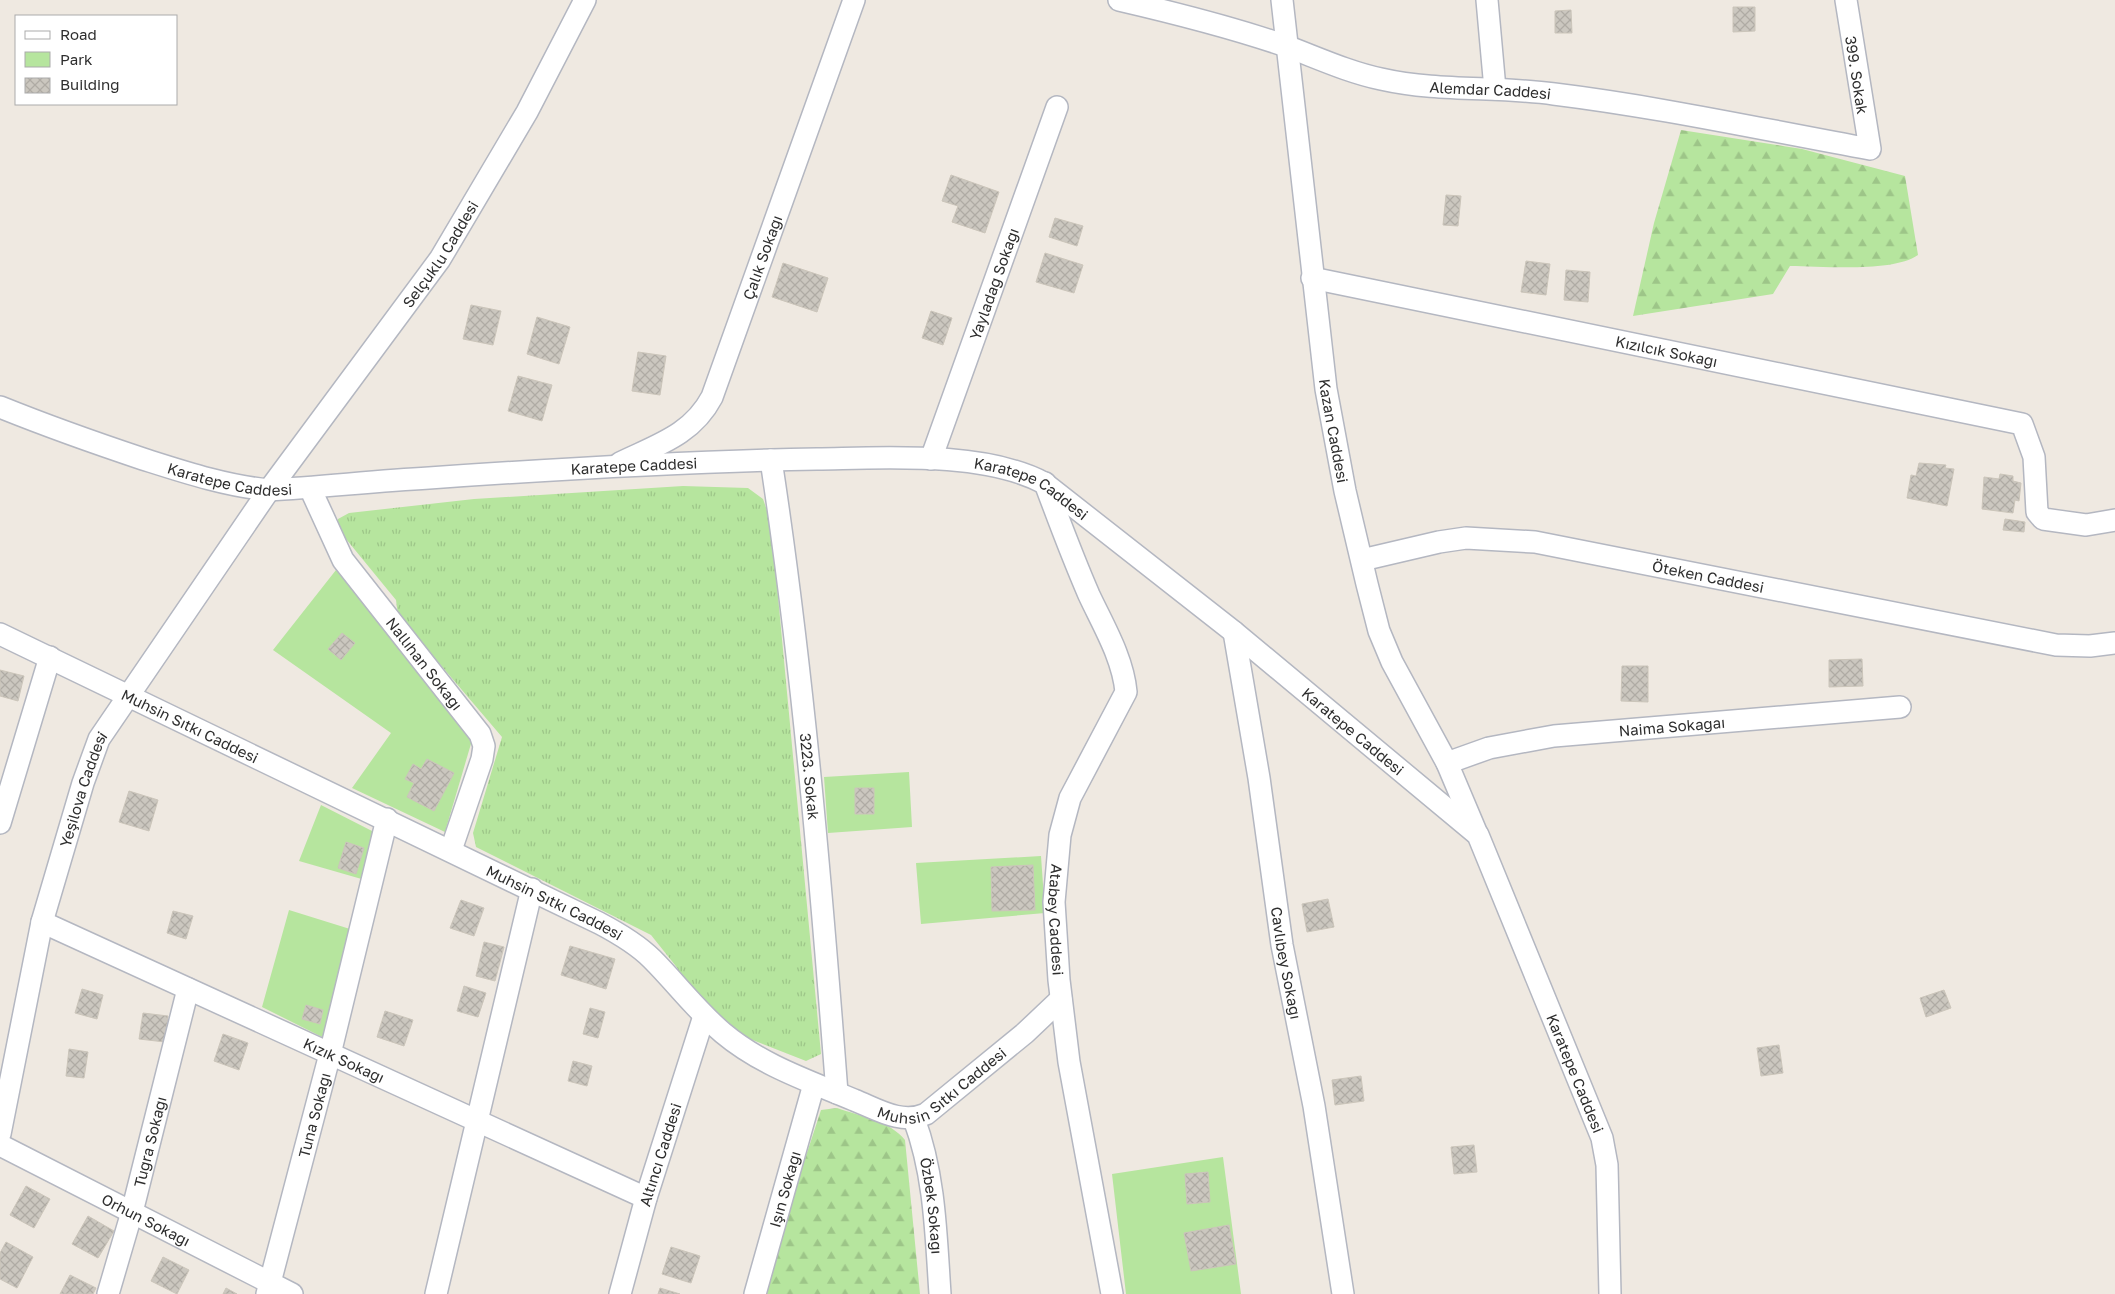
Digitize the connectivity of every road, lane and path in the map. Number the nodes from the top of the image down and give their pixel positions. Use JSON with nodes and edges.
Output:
{"nodes":[{"id":1,"x":585,"y":0,"type":"edge"},
{"id":2,"x":854,"y":0,"type":"edge"},
{"id":3,"x":1118,"y":0,"type":"edge"},
{"id":4,"x":1282,"y":0,"type":"edge"},
{"id":5,"x":1487,"y":0,"type":"edge"},
{"id":6,"x":1846,"y":0,"type":"edge"},
{"id":7,"x":1287,"y":47,"type":"junction"},
{"id":8,"x":1495,"y":89,"type":"junction"},
{"id":9,"x":1057,"y":107,"type":"dead end"},
{"id":10,"x":1870,"y":149,"type":"joint"},
{"id":11,"x":1312,"y":278,"type":"junction"},
{"id":12,"x":0,"y":407,"type":"edge"},
{"id":13,"x":931,"y":459,"type":"junction"},
{"id":14,"x":772,"y":460,"type":"junction"},
{"id":15,"x":613,"y":466,"type":"junction"},
{"id":16,"x":1044,"y":482,"type":"junction"},
{"id":17,"x":310,"y":488,"type":"junction"},
{"id":18,"x":269,"y":490,"type":"junction"},
{"id":19,"x":2115,"y":520,"type":"edge"},
{"id":20,"x":1362,"y":560,"type":"junction"},
{"id":21,"x":1234,"y":632,"type":"junction"},
{"id":22,"x":0,"y":634,"type":"edge"},
{"id":23,"x":2115,"y":643,"type":"edge"},
{"id":24,"x":50,"y":657,"type":"junction"},
{"id":25,"x":127,"y":695,"type":"junction"},
{"id":26,"x":1900,"y":707,"type":"dead end"},
{"id":27,"x":1447,"y":763,"type":"junction"},
{"id":28,"x":387,"y":819,"type":"junction"},
{"id":29,"x":0,"y":823,"type":"edge"},
{"id":30,"x":1478,"y":835,"type":"junction"},
{"id":31,"x":451,"y":850,"type":"junction"},
{"id":32,"x":532,"y":889,"type":"junction"},
{"id":33,"x":42,"y":922,"type":"junction"},
{"id":34,"x":188,"y":989,"type":"junction"},
{"id":35,"x":1061,"y":999,"type":"junction"},
{"id":36,"x":704,"y":1016,"type":"junction"},
{"id":37,"x":330,"y":1054,"type":"junction"},
{"id":38,"x":814,"y":1084,"type":"junction"},
{"id":39,"x":837,"y":1093,"type":"junction"},
{"id":40,"x":914,"y":1119,"type":"junction"},
{"id":41,"x":477,"y":1121,"type":"junction"},
{"id":42,"x":0,"y":1134,"type":"edge"},
{"id":43,"x":0,"y":1145,"type":"edge"},
{"id":44,"x":646,"y":1198,"type":"junction"},
{"id":45,"x":132,"y":1212,"type":"junction"},
{"id":46,"x":268,"y":1288,"type":"edge"},
{"id":47,"x":108,"y":1294,"type":"edge"},
{"id":48,"x":292,"y":1294,"type":"edge"},
{"id":49,"x":436,"y":1294,"type":"edge"},
{"id":50,"x":620,"y":1294,"type":"edge"},
{"id":51,"x":754,"y":1294,"type":"edge"},
{"id":52,"x":940,"y":1294,"type":"edge"},
{"id":53,"x":1112,"y":1294,"type":"edge"},
{"id":54,"x":1343,"y":1294,"type":"edge"},
{"id":55,"x":1610,"y":1294,"type":"edge"}],
"edges":[{"from":1,"to":18,"type":"street","name":"Selçuklu Caddesi"},
{"from":2,"to":15,"type":"street","name":"Çalık Sokağı"},
{"from":3,"to":7,"type":"street","name":"Alemdar Caddesi"},
{"from":4,"to":7,"type":"street","name":"Kazan Caddesi"},
{"from":5,"to":8,"type":"street"},
{"from":6,"to":10,"type":"street","name":"399. Sokak"},
{"from":7,"to":8,"type":"street","name":"Alemdar Caddesi"},
{"from":7,"to":11,"type":"street","name":"Kazan Caddesi"},
{"from":8,"to":10,"type":"street","name":"Alemdar Caddesi"},
{"from":9,"to":13,"type":"street","name":"Yayladağ Sokağı"},
{"from":11,"to":19,"type":"street","name":"Kızılcık Sokağı"},
{"from":11,"to":20,"type":"street","name":"Kazan Caddesi"},
{"from":12,"to":18,"type":"street","name":"Karatepe Caddesi"},
{"from":13,"to":14,"type":"street","name":"Karatepe Caddesi"},
{"from":13,"to":16,"type":"street","name":"Karatepe Caddesi"},
{"from":14,"to":15,"type":"street","name":"Karatepe Caddesi"},
{"from":14,"to":39,"type":"street","name":"3223. Sokak"},
{"from":15,"to":17,"type":"street","name":"Karatepe Caddesi"},
{"from":16,"to":21,"type":"street","name":"Karatepe Caddesi"},
{"from":16,"to":35,"type":"street","name":"Atabey Caddesi"},
{"from":17,"to":18,"type":"street","name":"Karatepe Caddesi"},
{"from":17,"to":31,"type":"street","name":"Nallıhan Sokağı"},
{"from":18,"to":25,"type":"street","name":"Yeşilova Caddesi"},
{"from":20,"to":23,"type":"street","name":"Öteken Caddesi"},
{"from":20,"to":27,"type":"street","name":"Kazan Caddesi"},
{"from":21,"to":30,"type":"street","name":"Karatepe Caddesi"},
{"from":21,"to":54,"type":"street","name":"Cavlıbey Sokağı"},
{"from":22,"to":24,"type":"street","name":"Muhsin Sıtkı Caddesi"},
{"from":24,"to":25,"type":"street","name":"Muhsin Sıtkı Caddesi"},
{"from":24,"to":29,"type":"street"},
{"from":25,"to":28,"type":"street","name":"Muhsin Sıtkı Caddesi"},
{"from":25,"to":33,"type":"street","name":"Yeşilova Caddesi"},
{"from":26,"to":27,"type":"street","name":"Naima Sokağaı"},
{"from":27,"to":30,"type":"street","name":"Kazan Caddesi"},
{"from":28,"to":31,"type":"street","name":"Muhsin Sıtkı Caddesi"},
{"from":28,"to":37,"type":"street","name":"Tuna Sokağı"},
{"from":30,"to":55,"type":"street","name":"Karatepe Caddesi"},
{"from":31,"to":32,"type":"street","name":"Muhsin Sıtkı Caddesi"},
{"from":32,"to":36,"type":"street","name":"Muhsin Sıtkı Caddesi"},
{"from":32,"to":41,"type":"street"},
{"from":33,"to":34,"type":"street","name":"Kızık Sokağı"},
{"from":33,"to":42,"type":"street","name":"Yeşilova Caddesi"},
{"from":34,"to":37,"type":"street","name":"Kızık Sokağı"},
{"from":34,"to":45,"type":"street","name":"Tuğra Sokağı"},
{"from":35,"to":40,"type":"street","name":"Muhsin Sıtkı Caddesi"},
{"from":35,"to":53,"type":"street","name":"Atabey Caddesi"},
{"from":36,"to":38,"type":"street","name":"Muhsin Sıtkı Caddesi"},
{"from":36,"to":44,"type":"street","name":"Altıncı Caddesi"},
{"from":37,"to":41,"type":"street","name":"Kızık Sokağı"},
{"from":37,"to":46,"type":"street","name":"Tuna Sokağı"},
{"from":38,"to":39,"type":"street","name":"Muhsin Sıtkı Caddesi"},
{"from":38,"to":51,"type":"street","name":"Işın Sokağı"},
{"from":39,"to":40,"type":"street","name":"Muhsin Sıtkı Caddesi"},
{"from":40,"to":52,"type":"street","name":"Özbek Sokağı"},
{"from":41,"to":44,"type":"street","name":"Kızık Sokağı"},
{"from":41,"to":49,"type":"street"},
{"from":43,"to":45,"type":"street","name":"Orhun Sokağı"},
{"from":44,"to":50,"type":"street","name":"Altıncı Caddesi"},
{"from":45,"to":46,"type":"street","name":"Orhun Sokağı"},
{"from":45,"to":47,"type":"street","name":"Tuğra Sokağı"},
{"from":46,"to":48,"type":"street","name":"Orhun Sokağı"}]}
